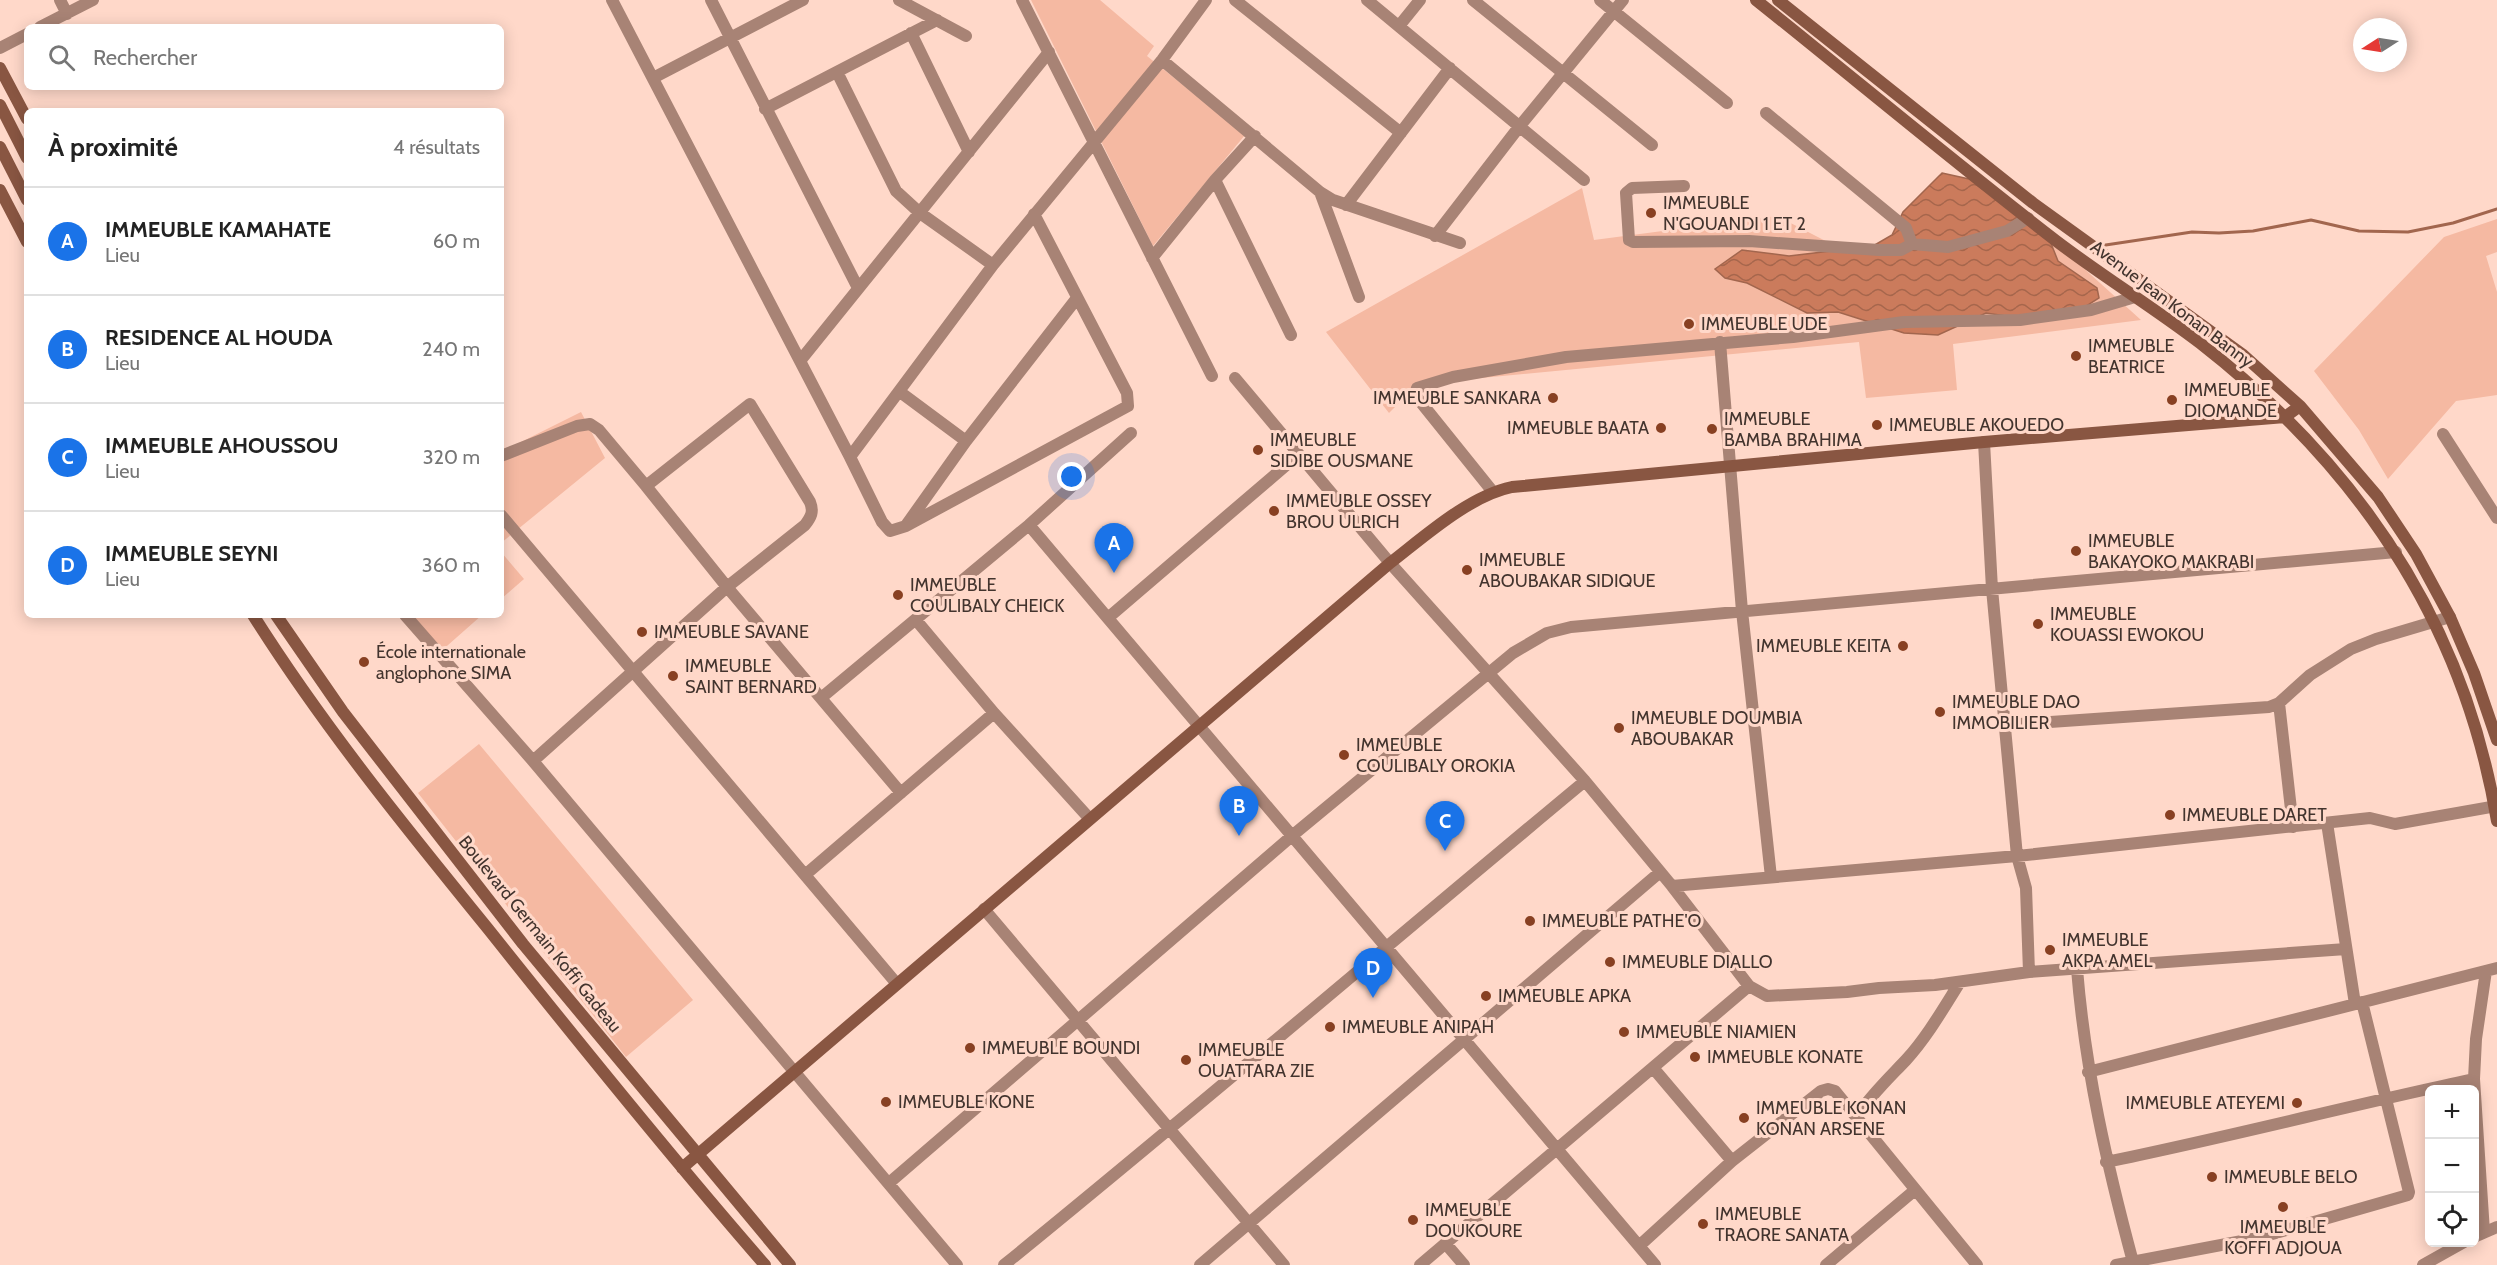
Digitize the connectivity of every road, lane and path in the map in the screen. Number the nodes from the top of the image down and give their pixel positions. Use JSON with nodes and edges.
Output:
{"nodes":[{"id":1,"x":60,"y":0,"type":"edge"},
{"id":2,"x":93,"y":0,"type":"edge"},
{"id":3,"x":612,"y":0,"type":"edge"},
{"id":4,"x":711,"y":0,"type":"edge"},
{"id":5,"x":803,"y":0,"type":"edge"},
{"id":6,"x":899,"y":0,"type":"edge"},
{"id":7,"x":1022,"y":0,"type":"edge"},
{"id":8,"x":1206,"y":0,"type":"edge"},
{"id":9,"x":1236,"y":0,"type":"edge"},
{"id":10,"x":1367,"y":0,"type":"edge"},
{"id":11,"x":1420,"y":0,"type":"edge"},
{"id":12,"x":1473,"y":0,"type":"edge"},
{"id":13,"x":1599,"y":0,"type":"edge"},
{"id":14,"x":1623,"y":0,"type":"edge"},
{"id":15,"x":1756,"y":0,"type":"edge"},
{"id":16,"x":1778,"y":0,"type":"edge"},
{"id":17,"x":1614,"y":12,"type":"junction"},
{"id":18,"x":66,"y":14,"type":"junction"},
{"id":19,"x":937,"y":20,"type":"junction"},
{"id":20,"x":46,"y":24,"type":"edge"},
{"id":21,"x":1399,"y":26,"type":"junction"},
{"id":22,"x":911,"y":33,"type":"junction"},
{"id":23,"x":24,"y":36,"type":"edge"},
{"id":24,"x":966,"y":36,"type":"dead end"},
{"id":25,"x":729,"y":39,"type":"junction"},
{"id":26,"x":0,"y":48,"type":"edge"},
{"id":27,"x":1049,"y":52,"type":"junction"},
{"id":28,"x":1162,"y":60,"type":"junction"},
{"id":29,"x":0,"y":68,"type":"edge"},
{"id":30,"x":1450,"y":68,"type":"junction"},
{"id":31,"x":837,"y":72,"type":"junction"},
{"id":32,"x":1564,"y":74,"type":"junction"},
{"id":33,"x":653,"y":78,"type":"junction"},
{"id":34,"x":1727,"y":103,"type":"dead end"},
{"id":35,"x":0,"y":105,"type":"edge"},
{"id":36,"x":765,"y":109,"type":"junction"},
{"id":37,"x":24,"y":113,"type":"edge"},
{"id":38,"x":1767,"y":113,"type":"dead end"},
{"id":39,"x":1519,"y":127,"type":"junction"},
{"id":40,"x":1401,"y":133,"type":"junction"},
{"id":41,"x":1255,"y":136,"type":"junction"},
{"id":42,"x":1094,"y":141,"type":"junction"},
{"id":43,"x":1652,"y":145,"type":"dead end"},
{"id":44,"x":0,"y":147,"type":"edge"},
{"id":45,"x":24,"y":152,"type":"edge"},
{"id":46,"x":969,"y":152,"type":"junction"},
{"id":47,"x":1215,"y":180,"type":"junction"},
{"id":48,"x":1584,"y":180,"type":"dead end"},
{"id":49,"x":1684,"y":186,"type":"dead end"},
{"id":50,"x":0,"y":189,"type":"edge"},
{"id":51,"x":1320,"y":192,"type":"junction"},
{"id":52,"x":24,"y":194,"type":"edge"},
{"id":53,"x":1346,"y":205,"type":"junction"},
{"id":54,"x":920,"y":213,"type":"junction"},
{"id":55,"x":1034,"y":214,"type":"junction"},
{"id":56,"x":2028,"y":218,"type":"junction"},
{"id":57,"x":24,"y":236,"type":"edge"},
{"id":58,"x":1435,"y":236,"type":"junction"},
{"id":59,"x":1460,"y":243,"type":"dead end"},
{"id":60,"x":1912,"y":244,"type":"junction"},
{"id":61,"x":1152,"y":258,"type":"junction"},
{"id":62,"x":993,"y":265,"type":"junction"},
{"id":63,"x":858,"y":288,"type":"junction"},
{"id":64,"x":1359,"y":297,"type":"dead end"},
{"id":65,"x":2135,"y":297,"type":"junction"},
{"id":66,"x":1077,"y":298,"type":"junction"},
{"id":67,"x":1291,"y":335,"type":"dead end"},
{"id":68,"x":1720,"y":342,"type":"junction"},
{"id":69,"x":800,"y":362,"type":"junction"},
{"id":70,"x":1212,"y":376,"type":"dead end"},
{"id":71,"x":1235,"y":378,"type":"dead end"},
{"id":72,"x":900,"y":392,"type":"junction"},
{"id":73,"x":2300,"y":406,"type":"junction"},
{"id":74,"x":2285,"y":417,"type":"junction"},
{"id":75,"x":1131,"y":433,"type":"dead end"},
{"id":76,"x":2443,"y":434,"type":"dead end"},
{"id":77,"x":966,"y":441,"type":"junction"},
{"id":78,"x":1984,"y":441,"type":"junction"},
{"id":79,"x":504,"y":455,"type":"edge"},
{"id":80,"x":1299,"y":455,"type":"junction"},
{"id":81,"x":850,"y":457,"type":"junction"},
{"id":82,"x":1731,"y":465,"type":"junction"},
{"id":83,"x":646,"y":486,"type":"junction"},
{"id":84,"x":1493,"y":492,"type":"junction"},
{"id":85,"x":2497,"y":518,"type":"edge"},
{"id":86,"x":504,"y":519,"type":"edge"},
{"id":87,"x":1029,"y":525,"type":"junction"},
{"id":88,"x":906,"y":526,"type":"junction"},
{"id":89,"x":2396,"y":552,"type":"junction"},
{"id":90,"x":1390,"y":563,"type":"junction"},
{"id":91,"x":727,"y":587,"type":"junction"},
{"id":92,"x":1992,"y":589,"type":"junction"},
{"id":93,"x":1742,"y":611,"type":"junction"},
{"id":94,"x":1108,"y":617,"type":"junction"},
{"id":95,"x":2450,"y":617,"type":"junction"},
{"id":96,"x":255,"y":618,"type":"edge"},
{"id":97,"x":278,"y":618,"type":"edge"},
{"id":98,"x":408,"y":618,"type":"edge"},
{"id":99,"x":916,"y":620,"type":"junction"},
{"id":100,"x":2436,"y":621,"type":"junction"},
{"id":101,"x":632,"y":670,"type":"junction"},
{"id":102,"x":1489,"y":675,"type":"junction"},
{"id":103,"x":821,"y":698,"type":"junction"},
{"id":104,"x":2279,"y":703,"type":"junction"},
{"id":105,"x":994,"y":713,"type":"junction"},
{"id":106,"x":2005,"y":726,"type":"junction"},
{"id":107,"x":1201,"y":727,"type":"junction"},
{"id":108,"x":2497,"y":740,"type":"edge"},
{"id":109,"x":533,"y":760,"type":"junction"},
{"id":110,"x":1585,"y":781,"type":"junction"},
{"id":111,"x":901,"y":793,"type":"junction"},
{"id":112,"x":2496,"y":806,"type":"edge"},
{"id":113,"x":1089,"y":818,"type":"junction"},
{"id":114,"x":2497,"y":821,"type":"edge"},
{"id":115,"x":2327,"y":823,"type":"junction"},
{"id":116,"x":2293,"y":827,"type":"junction"},
{"id":117,"x":1293,"y":835,"type":"junction"},
{"id":118,"x":2017,"y":856,"type":"junction"},
{"id":119,"x":1659,"y":873,"type":"junction"},
{"id":120,"x":805,"y":875,"type":"junction"},
{"id":121,"x":1771,"y":877,"type":"junction"},
{"id":122,"x":1672,"y":886,"type":"junction"},
{"id":123,"x":984,"y":909,"type":"junction"},
{"id":124,"x":1386,"y":945,"type":"junction"},
{"id":125,"x":2346,"y":949,"type":"junction"},
{"id":126,"x":2076,"y":969,"type":"junction"},
{"id":127,"x":2491,"y":970,"type":"edge"},
{"id":128,"x":2029,"y":972,"type":"junction"},
{"id":129,"x":1960,"y":982,"type":"junction"},
{"id":130,"x":897,"y":984,"type":"junction"},
{"id":131,"x":1749,"y":986,"type":"junction"},
{"id":132,"x":2358,"y":1003,"type":"junction"},
{"id":133,"x":1077,"y":1020,"type":"junction"},
{"id":134,"x":1464,"y":1040,"type":"junction"},
{"id":135,"x":1654,"y":1069,"type":"junction"},
{"id":136,"x":795,"y":1071,"type":"junction"},
{"id":137,"x":2088,"y":1072,"type":"junction"},
{"id":138,"x":2474,"y":1079,"type":"junction"},
{"id":139,"x":2386,"y":1098,"type":"junction"},
{"id":140,"x":1856,"y":1117,"type":"junction"},
{"id":141,"x":1171,"y":1130,"type":"junction"},
{"id":142,"x":1556,"y":1149,"type":"junction"},
{"id":143,"x":698,"y":1155,"type":"junction"},
{"id":144,"x":1732,"y":1161,"type":"junction"},
{"id":145,"x":2106,"y":1162,"type":"junction"},
{"id":146,"x":682,"y":1168,"type":"junction"},
{"id":147,"x":889,"y":1183,"type":"junction"},
{"id":148,"x":1915,"y":1190,"type":"junction"},
{"id":149,"x":2478,"y":1193,"type":"edge"},
{"id":150,"x":1249,"y":1223,"type":"junction"},
{"id":151,"x":2497,"y":1227,"type":"edge"},
{"id":152,"x":2479,"y":1234,"type":"edge"},
{"id":153,"x":1446,"y":1244,"type":"junction"},
{"id":154,"x":1639,"y":1246,"type":"junction"},
{"id":155,"x":2455,"y":1247,"type":"edge"},
{"id":156,"x":2133,"y":1262,"type":"junction"},
{"id":157,"x":765,"y":1265,"type":"edge"},
{"id":158,"x":790,"y":1265,"type":"edge"},
{"id":159,"x":957,"y":1265,"type":"edge"},
{"id":160,"x":1004,"y":1265,"type":"edge"},
{"id":161,"x":1200,"y":1265,"type":"edge"},
{"id":162,"x":1284,"y":1265,"type":"edge"},
{"id":163,"x":1420,"y":1265,"type":"edge"},
{"id":164,"x":1464,"y":1265,"type":"edge"},
{"id":165,"x":1655,"y":1265,"type":"edge"},
{"id":166,"x":1826,"y":1265,"type":"edge"},
{"id":167,"x":1977,"y":1265,"type":"edge"},
{"id":168,"x":2116,"y":1265,"type":"edge"},
{"id":169,"x":2422,"y":1265,"type":"edge"}],
"edges":[{"from":1,"to":18,"type":"street"},
{"from":2,"to":18,"type":"street"},
{"from":3,"to":33,"type":"street"},
{"from":4,"to":25,"type":"street"},
{"from":5,"to":25,"type":"street"},
{"from":6,"to":19,"type":"street"},
{"from":7,"to":27,"type":"street"},
{"from":8,"to":28,"type":"street"},
{"from":9,"to":40,"type":"street"},
{"from":10,"to":21,"type":"street"},
{"from":11,"to":21,"type":"street"},
{"from":12,"to":32,"type":"street"},
{"from":13,"to":17,"type":"street"},
{"from":14,"to":17,"type":"street"},
{"from":15,"to":56,"type":"street","name":"Avenue Jean Konan Banny"},
{"from":16,"to":73,"type":"street","name":"Avenue Jean Konan Banny"},
{"from":17,"to":32,"type":"street"},
{"from":17,"to":34,"type":"street"},
{"from":18,"to":20,"type":"street"},
{"from":19,"to":22,"type":"street"},
{"from":19,"to":24,"type":"street"},
{"from":21,"to":30,"type":"street"},
{"from":22,"to":31,"type":"street"},
{"from":22,"to":46,"type":"street"},
{"from":23,"to":26,"type":"street"},
{"from":25,"to":33,"type":"street"},
{"from":25,"to":36,"type":"street"},
{"from":27,"to":42,"type":"street"},
{"from":27,"to":46,"type":"street"},
{"from":28,"to":41,"type":"street"},
{"from":28,"to":42,"type":"street"},
{"from":29,"to":37,"type":"street"},
{"from":30,"to":39,"type":"street"},
{"from":30,"to":40,"type":"street"},
{"from":31,"to":36,"type":"street"},
{"from":31,"to":54,"type":"street"},
{"from":32,"to":39,"type":"street"},
{"from":32,"to":43,"type":"street"},
{"from":33,"to":69,"type":"street"},
{"from":35,"to":45,"type":"street"},
{"from":36,"to":63,"type":"street"},
{"from":38,"to":60,"type":"street"},
{"from":39,"to":48,"type":"street"},
{"from":39,"to":58,"type":"street"},
{"from":40,"to":53,"type":"street"},
{"from":41,"to":47,"type":"street"},
{"from":41,"to":51,"type":"street"},
{"from":42,"to":55,"type":"street"},
{"from":42,"to":61,"type":"street"},
{"from":44,"to":52,"type":"street"},
{"from":46,"to":54,"type":"street"},
{"from":47,"to":61,"type":"street"},
{"from":47,"to":67,"type":"street"},
{"from":49,"to":60,"type":"street"},
{"from":50,"to":57,"type":"street"},
{"from":51,"to":53,"type":"street"},
{"from":51,"to":64,"type":"street"},
{"from":53,"to":58,"type":"street"},
{"from":54,"to":62,"type":"street"},
{"from":54,"to":63,"type":"street"},
{"from":55,"to":62,"type":"street"},
{"from":55,"to":66,"type":"street"},
{"from":56,"to":60,"type":"street"},
{"from":56,"to":65,"type":"street","name":"Avenue Jean Konan Banny"},
{"from":58,"to":59,"type":"street"},
{"from":61,"to":70,"type":"street"},
{"from":62,"to":72,"type":"street"},
{"from":63,"to":69,"type":"street"},
{"from":65,"to":68,"type":"street"},
{"from":65,"to":74,"type":"street","name":"Avenue Jean Konan Banny"},
{"from":66,"to":77,"type":"street"},
{"from":66,"to":88,"type":"street"},
{"from":68,"to":82,"type":"street"},
{"from":68,"to":84,"type":"street"},
{"from":69,"to":81,"type":"street"},
{"from":71,"to":80,"type":"street"},
{"from":72,"to":77,"type":"street"},
{"from":72,"to":81,"type":"street"},
{"from":73,"to":74,"type":"street"},
{"from":73,"to":95,"type":"street","name":"Avenue Jean Konan Banny"},
{"from":74,"to":78,"type":"street"},
{"from":74,"to":89,"type":"street","name":"Avenue Jean Konan Banny"},
{"from":75,"to":87,"type":"street"},
{"from":76,"to":85,"type":"street"},
{"from":77,"to":88,"type":"street"},
{"from":78,"to":82,"type":"street"},
{"from":78,"to":92,"type":"street"},
{"from":79,"to":83,"type":"street"},
{"from":80,"to":90,"type":"street"},
{"from":80,"to":94,"type":"street"},
{"from":81,"to":88,"type":"street"},
{"from":82,"to":84,"type":"street"},
{"from":82,"to":93,"type":"street"},
{"from":83,"to":91,"type":"street"},
{"from":83,"to":91,"type":"street"},
{"from":84,"to":90,"type":"street"},
{"from":86,"to":101,"type":"street"},
{"from":87,"to":94,"type":"street"},
{"from":87,"to":99,"type":"street"},
{"from":89,"to":92,"type":"street"},
{"from":89,"to":100,"type":"street","name":"Avenue Jean Konan Banny"},
{"from":90,"to":102,"type":"street"},
{"from":90,"to":107,"type":"street"},
{"from":91,"to":101,"type":"street"},
{"from":91,"to":103,"type":"street"},
{"from":92,"to":93,"type":"street"},
{"from":92,"to":106,"type":"street"},
{"from":93,"to":102,"type":"street"},
{"from":93,"to":121,"type":"street"},
{"from":94,"to":107,"type":"street"},
{"from":95,"to":100,"type":"street"},
{"from":95,"to":108,"type":"street","name":"Avenue Jean Konan Banny"},
{"from":96,"to":146,"type":"street","name":"Boulevard Germain Koffi Gadeau"},
{"from":97,"to":143,"type":"street","name":"Boulevard Germain Koffi Gadeau"},
{"from":98,"to":109,"type":"street"},
{"from":99,"to":103,"type":"street"},
{"from":99,"to":105,"type":"street"},
{"from":100,"to":104,"type":"street"},
{"from":100,"to":112,"type":"street","name":"Avenue Jean Konan Banny"},
{"from":101,"to":109,"type":"street"},
{"from":101,"to":120,"type":"street"},
{"from":102,"to":110,"type":"street"},
{"from":102,"to":117,"type":"street"},
{"from":103,"to":111,"type":"street"},
{"from":104,"to":106,"type":"street"},
{"from":104,"to":116,"type":"street"},
{"from":105,"to":111,"type":"street"},
{"from":105,"to":113,"type":"street"},
{"from":106,"to":118,"type":"street"},
{"from":107,"to":113,"type":"street"},
{"from":107,"to":117,"type":"street"},
{"from":109,"to":136,"type":"street"},
{"from":110,"to":119,"type":"street"},
{"from":110,"to":124,"type":"street"},
{"from":111,"to":120,"type":"street"},
{"from":112,"to":114,"type":"street","name":"Avenue Jean Konan Banny"},
{"from":112,"to":115,"type":"street"},
{"from":113,"to":123,"type":"street"},
{"from":115,"to":116,"type":"street"},
{"from":115,"to":125,"type":"street"},
{"from":116,"to":118,"type":"street"},
{"from":117,"to":124,"type":"street"},
{"from":117,"to":133,"type":"street"},
{"from":118,"to":121,"type":"street"},
{"from":118,"to":128,"type":"street"},
{"from":119,"to":122,"type":"street"},
{"from":119,"to":134,"type":"street"},
{"from":120,"to":130,"type":"street"},
{"from":121,"to":122,"type":"street"},
{"from":122,"to":131,"type":"street"},
{"from":123,"to":130,"type":"street"},
{"from":123,"to":133,"type":"street"},
{"from":124,"to":134,"type":"street"},
{"from":124,"to":141,"type":"street"},
{"from":125,"to":126,"type":"street"},
{"from":125,"to":132,"type":"street"},
{"from":126,"to":128,"type":"street"},
{"from":126,"to":137,"type":"street"},
{"from":127,"to":132,"type":"street"},
{"from":127,"to":138,"type":"street"},
{"from":128,"to":129,"type":"street"},
{"from":129,"to":131,"type":"street"},
{"from":129,"to":140,"type":"street"},
{"from":130,"to":136,"type":"street"},
{"from":131,"to":135,"type":"street"},
{"from":132,"to":137,"type":"street"},
{"from":132,"to":139,"type":"street"},
{"from":133,"to":141,"type":"street"},
{"from":133,"to":147,"type":"street"},
{"from":134,"to":142,"type":"street"},
{"from":134,"to":150,"type":"street"},
{"from":135,"to":142,"type":"street"},
{"from":135,"to":144,"type":"street"},
{"from":136,"to":143,"type":"street"},
{"from":136,"to":147,"type":"street"},
{"from":137,"to":145,"type":"street"},
{"from":138,"to":139,"type":"street"},
{"from":138,"to":149,"type":"street"},
{"from":139,"to":145,"type":"street"},
{"from":139,"to":156,"type":"street"},
{"from":140,"to":144,"type":"street"},
{"from":140,"to":148,"type":"street"},
{"from":141,"to":150,"type":"street"},
{"from":141,"to":160,"type":"street"},
{"from":142,"to":153,"type":"street"},
{"from":142,"to":154,"type":"street"},
{"from":143,"to":146,"type":"street"},
{"from":143,"to":158,"type":"street","name":"Boulevard Germain Koffi Gadeau"},
{"from":144,"to":154,"type":"street"},
{"from":145,"to":156,"type":"street"},
{"from":146,"to":157,"type":"street","name":"Boulevard Germain Koffi Gadeau"},
{"from":147,"to":159,"type":"street"},
{"from":148,"to":166,"type":"street"},
{"from":148,"to":167,"type":"street"},
{"from":150,"to":161,"type":"street"},
{"from":150,"to":162,"type":"street"},
{"from":151,"to":152,"type":"street"},
{"from":153,"to":163,"type":"street"},
{"from":153,"to":164,"type":"street"},
{"from":154,"to":165,"type":"street"},
{"from":155,"to":169,"type":"street"},
{"from":156,"to":168,"type":"street"}]}
